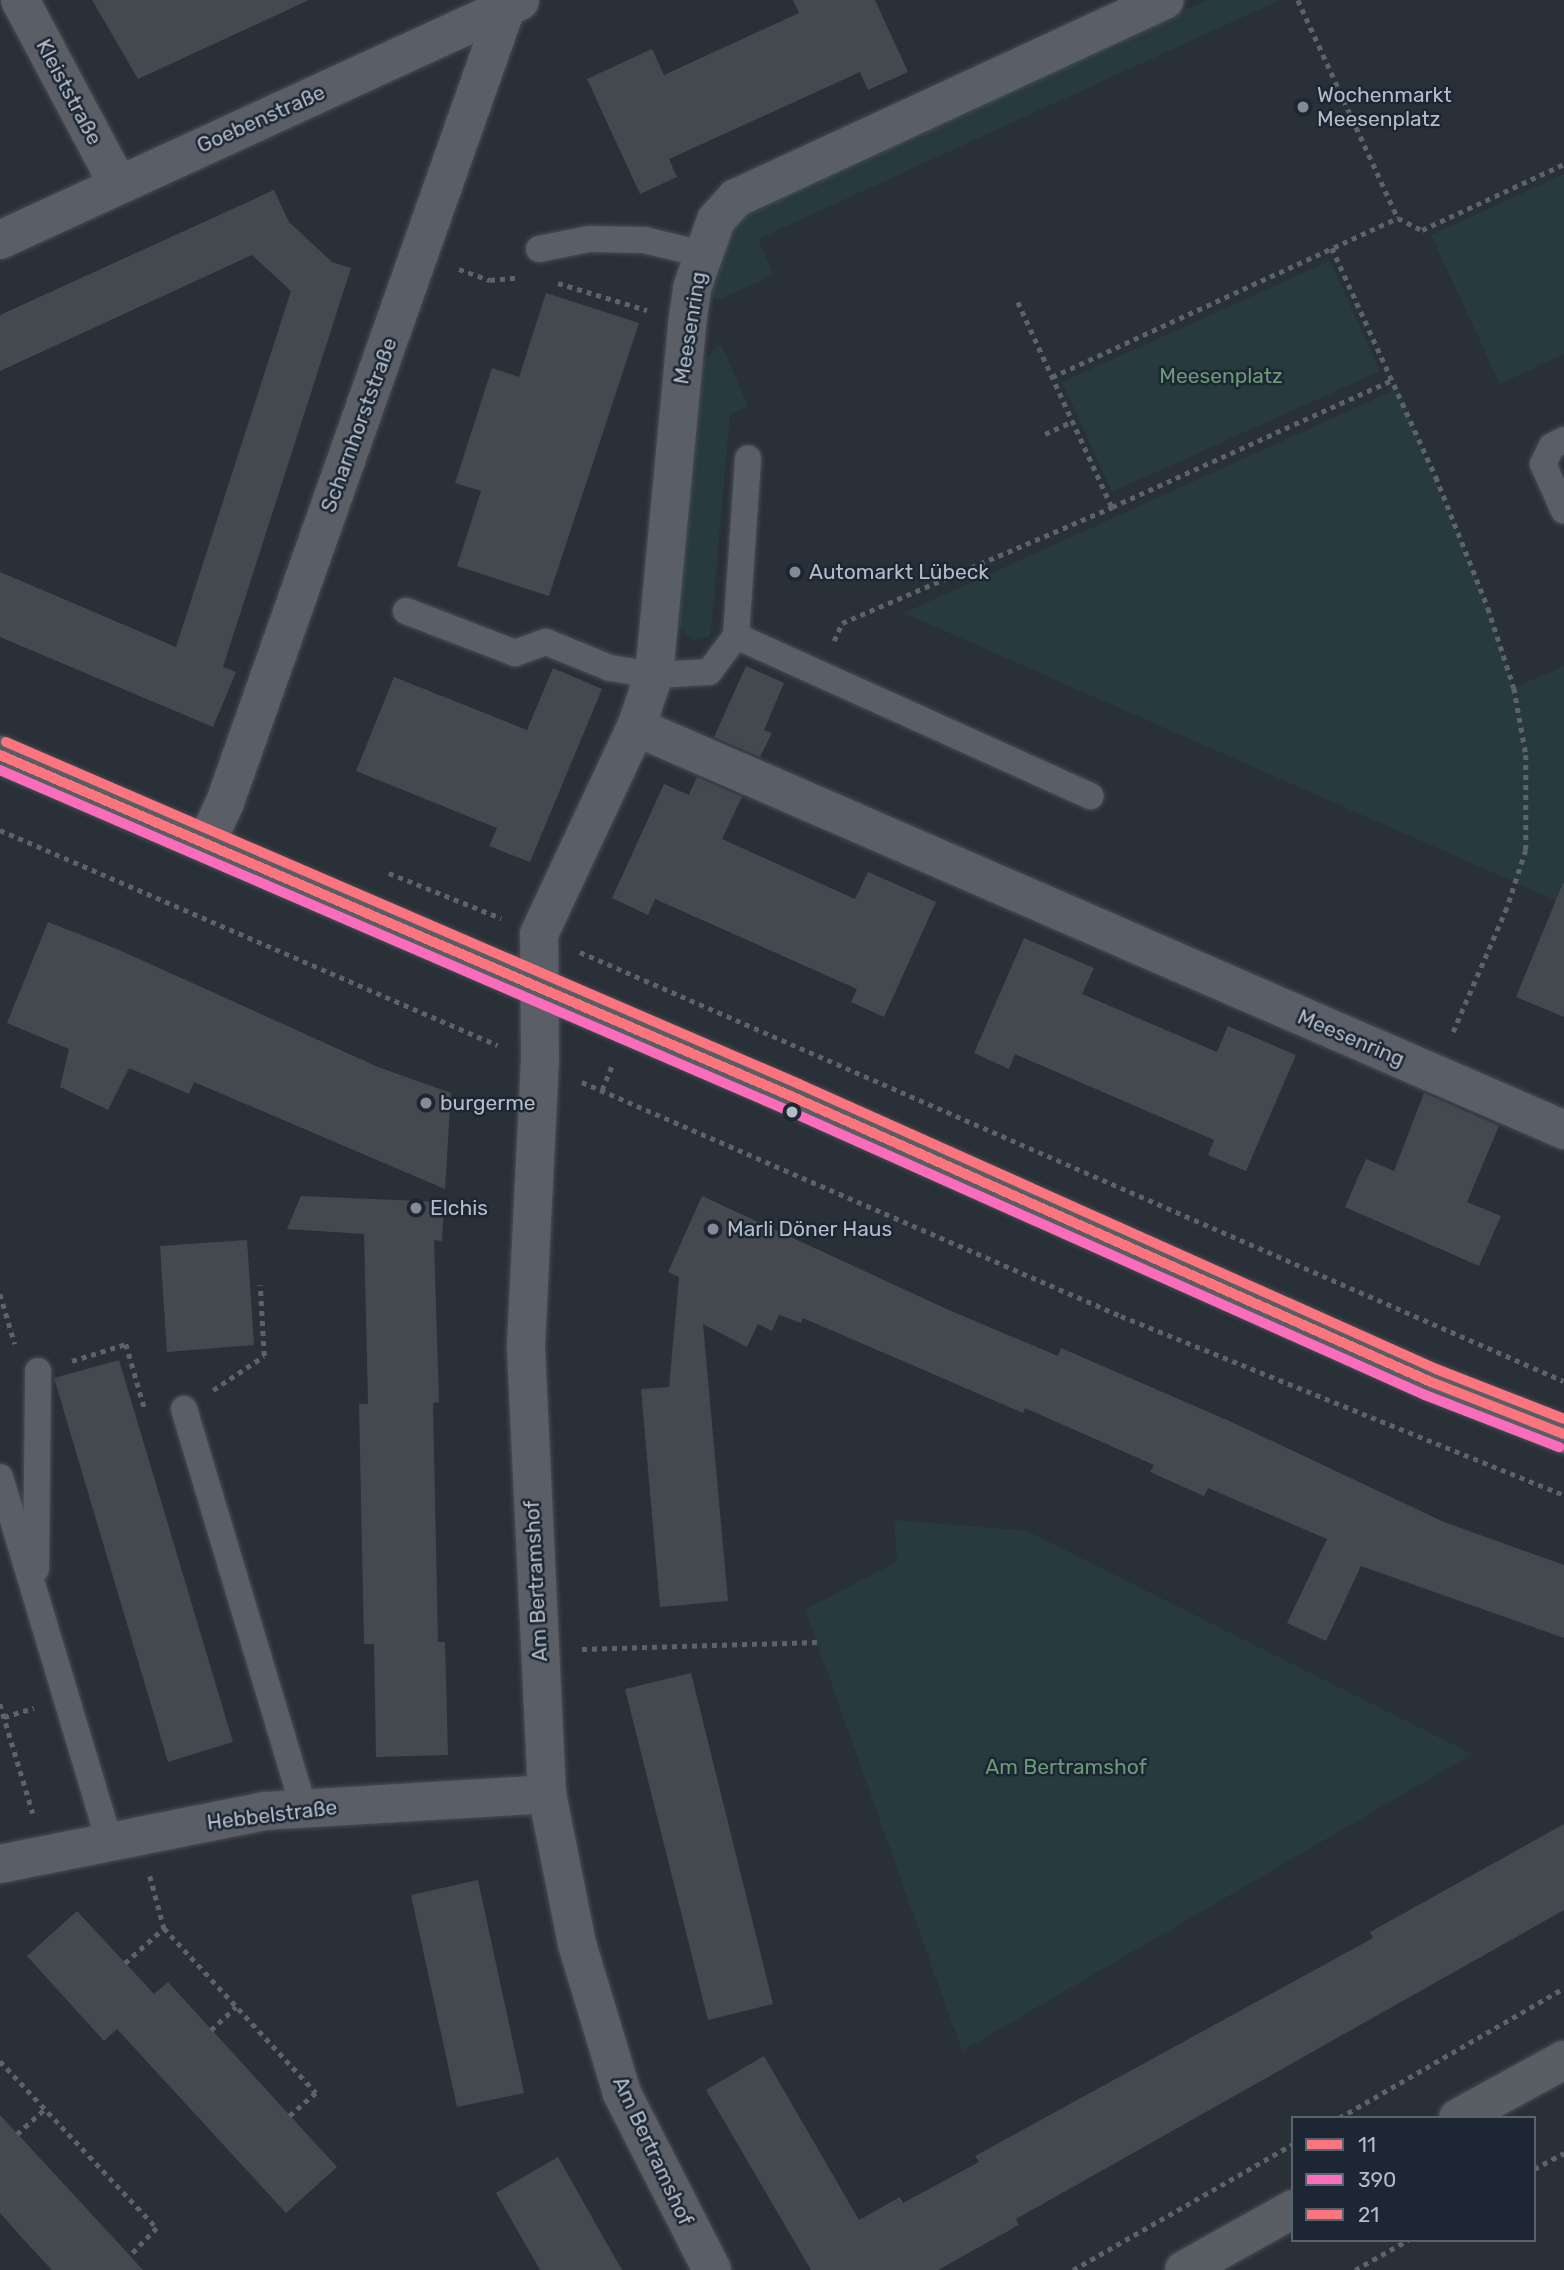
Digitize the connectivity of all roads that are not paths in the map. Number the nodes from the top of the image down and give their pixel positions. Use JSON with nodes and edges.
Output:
{"nodes":[{"id":1,"x":20,"y":0,"type":"edge"},
{"id":2,"x":1165,"y":0,"type":"edge"},
{"id":3,"x":514,"y":4,"type":"edge"},
{"id":4,"x":118,"y":184,"type":"junction"},
{"id":5,"x":0,"y":240,"type":"edge"},
{"id":6,"x":538,"y":249,"type":"dead end"},
{"id":7,"x":703,"y":254,"type":"junction"},
{"id":8,"x":1564,"y":440,"type":"edge"},
{"id":9,"x":748,"y":458,"type":"dead end"},
{"id":10,"x":1564,"y":511,"type":"edge"},
{"id":11,"x":406,"y":611,"type":"dead end"},
{"id":12,"x":736,"y":636,"type":"junction"},
{"id":13,"x":654,"y":675,"type":"junction"},
{"id":14,"x":636,"y":727,"type":"junction"},
{"id":15,"x":0,"y":755,"type":"edge"},
{"id":16,"x":1091,"y":796,"type":"dead end"},
{"id":17,"x":206,"y":841,"type":"junction"},
{"id":18,"x":538,"y":987,"type":"junction"},
{"id":19,"x":1564,"y":1130,"type":"edge"},
{"id":20,"x":38,"y":1371,"type":"road end"},
{"id":21,"x":184,"y":1409,"type":"road end"},
{"id":22,"x":1564,"y":1434,"type":"edge"},
{"id":23,"x":0,"y":1477,"type":"edge"},
{"id":24,"x":36,"y":1594,"type":"junction"},
{"id":25,"x":547,"y":1794,"type":"junction"},
{"id":26,"x":304,"y":1808,"type":"junction"},
{"id":27,"x":125,"y":1838,"type":"junction"},
{"id":28,"x":0,"y":1864,"type":"edge"},
{"id":29,"x":1564,"y":2060,"type":"edge"},
{"id":30,"x":1462,"y":2116,"type":"edge"},
{"id":31,"x":1291,"y":2210,"type":"edge"},
{"id":32,"x":712,"y":2270,"type":"edge"},
{"id":33,"x":1184,"y":2270,"type":"edge"}],
"edges":[{"from":1,"to":4,"type":"street","name":"Kleiststraße"},
{"from":2,"to":7,"type":"street","name":"Meesenring"},
{"from":3,"to":4,"type":"street","name":"Goebenstraße"},
{"from":3,"to":17,"type":"street","name":"Scharnhorststraße"},
{"from":4,"to":5,"type":"street","name":"Goebenstraße"},
{"from":6,"to":7,"type":"lane"},
{"from":7,"to":13,"type":"street","name":"Meesenring"},
{"from":8,"to":10,"type":"lane"},
{"from":9,"to":12,"type":"lane"},
{"from":11,"to":13,"type":"lane"},
{"from":12,"to":13,"type":"lane"},
{"from":12,"to":16,"type":"lane"},
{"from":13,"to":14,"type":"street","name":"Meesenring"},
{"from":14,"to":18,"type":"street","name":"Meesenring"},
{"from":14,"to":19,"type":"street","name":"Meesenring"},
{"from":15,"to":17,"type":"main road"},
{"from":17,"to":18,"type":"main road"},
{"from":18,"to":22,"type":"main road"},
{"from":18,"to":25,"type":"street","name":"Am Bertramshof"},
{"from":20,"to":24,"type":"lane"},
{"from":21,"to":26,"type":"lane"},
{"from":23,"to":24,"type":"lane"},
{"from":24,"to":27,"type":"lane"},
{"from":25,"to":26,"type":"street","name":"Hebbelstraße"},
{"from":25,"to":32,"type":"street","name":"Am Bertramshof"},
{"from":26,"to":27,"type":"street","name":"Hebbelstraße"},
{"from":27,"to":28,"type":"street","name":"Hebbelstraße"},
{"from":29,"to":30,"type":"main road"},
{"from":31,"to":33,"type":"main road"}]}
